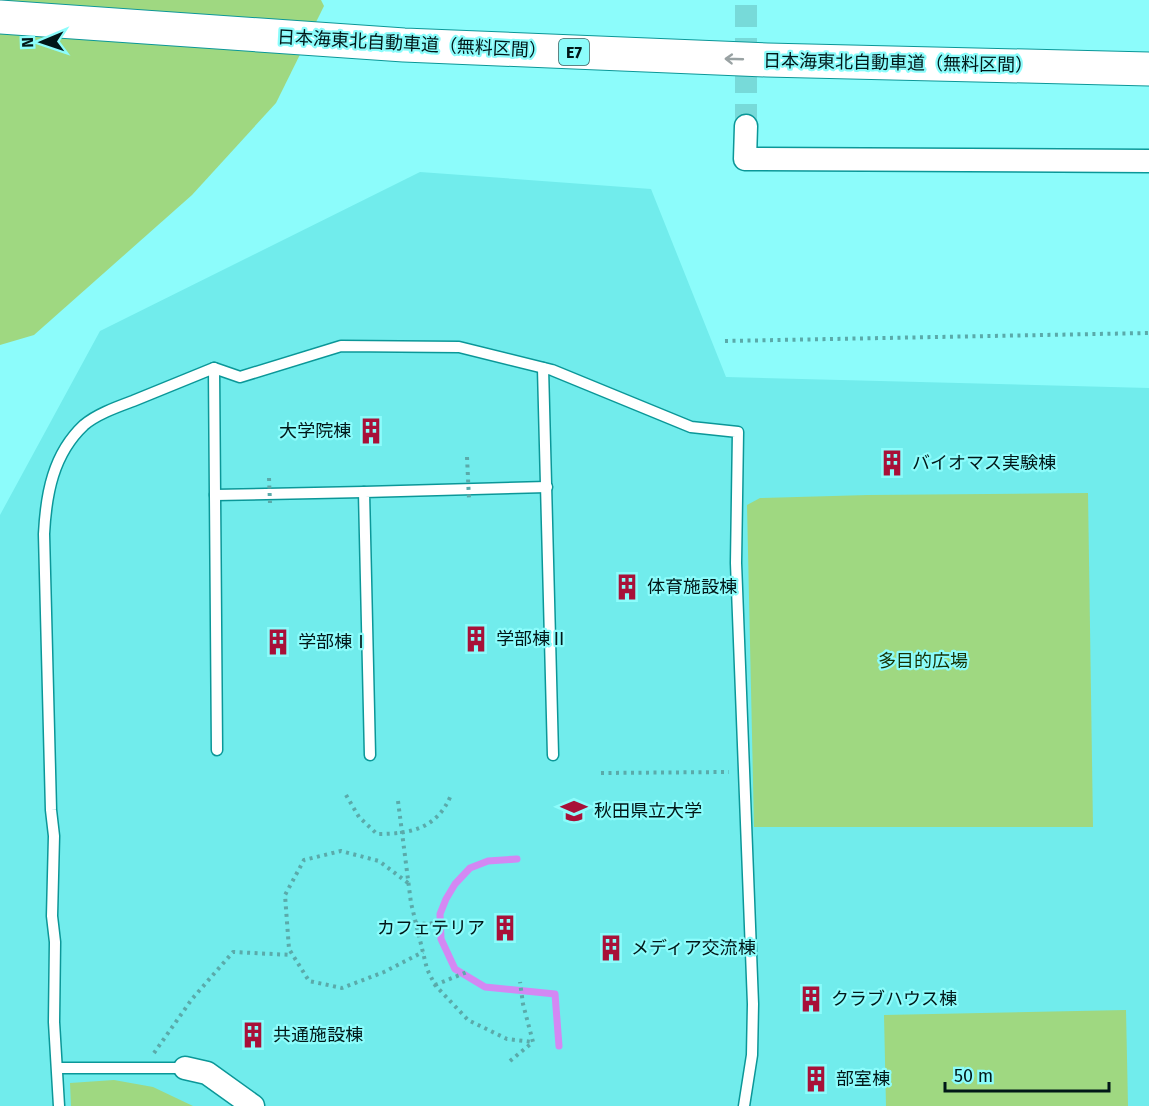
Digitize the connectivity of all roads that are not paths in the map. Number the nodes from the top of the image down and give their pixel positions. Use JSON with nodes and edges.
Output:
{"nodes":[{"id":1,"x":27,"y":0,"type":"edge"},
{"id":2,"x":0,"y":17,"type":"edge"},
{"id":3,"x":1149,"y":48,"type":"edge"},
{"id":4,"x":1149,"y":69,"type":"edge"},
{"id":5,"x":746,"y":126,"type":"tunnel mouth"},
{"id":6,"x":1149,"y":161,"type":"edge"},
{"id":7,"x":214,"y":368,"type":"junction"},
{"id":8,"x":543,"y":368,"type":"junction"},
{"id":9,"x":547,"y":487,"type":"junction"},
{"id":10,"x":364,"y":492,"type":"junction"},
{"id":11,"x":215,"y":495,"type":"junction"},
{"id":12,"x":217,"y":750,"type":"dead end"},
{"id":13,"x":370,"y":754,"type":"dead end"},
{"id":14,"x":553,"y":755,"type":"dead end"},
{"id":15,"x":58,"y":1068,"type":"junction"},
{"id":16,"x":185,"y":1068,"type":"joint"},
{"id":17,"x":230,"y":1099,"type":"edge"},
{"id":18,"x":59,"y":1106,"type":"edge"},
{"id":19,"x":253,"y":1106,"type":"edge"},
{"id":20,"x":744,"y":1106,"type":"edge"}],
"edges":[{"from":1,"to":3,"type":"highway","name":"日本海東北自動車道（無料区間）","number":"E7"},
{"from":4,"to":2,"type":"highway","name":"日本海東北自動車道（無料区間）","number":"E7","one_way":true},
{"from":5,"to":6,"type":"street"},
{"from":7,"to":8,"type":"lane"},
{"from":7,"to":11,"type":"lane"},
{"from":7,"to":15,"type":"lane"},
{"from":8,"to":9,"type":"lane"},
{"from":8,"to":20,"type":"lane"},
{"from":9,"to":10,"type":"lane"},
{"from":9,"to":14,"type":"lane"},
{"from":10,"to":11,"type":"lane"},
{"from":10,"to":13,"type":"lane"},
{"from":11,"to":12,"type":"lane"},
{"from":15,"to":16,"type":"lane"},
{"from":15,"to":18,"type":"lane"},
{"from":16,"to":17,"type":"street"},
{"from":17,"to":19,"type":"street"}]}
